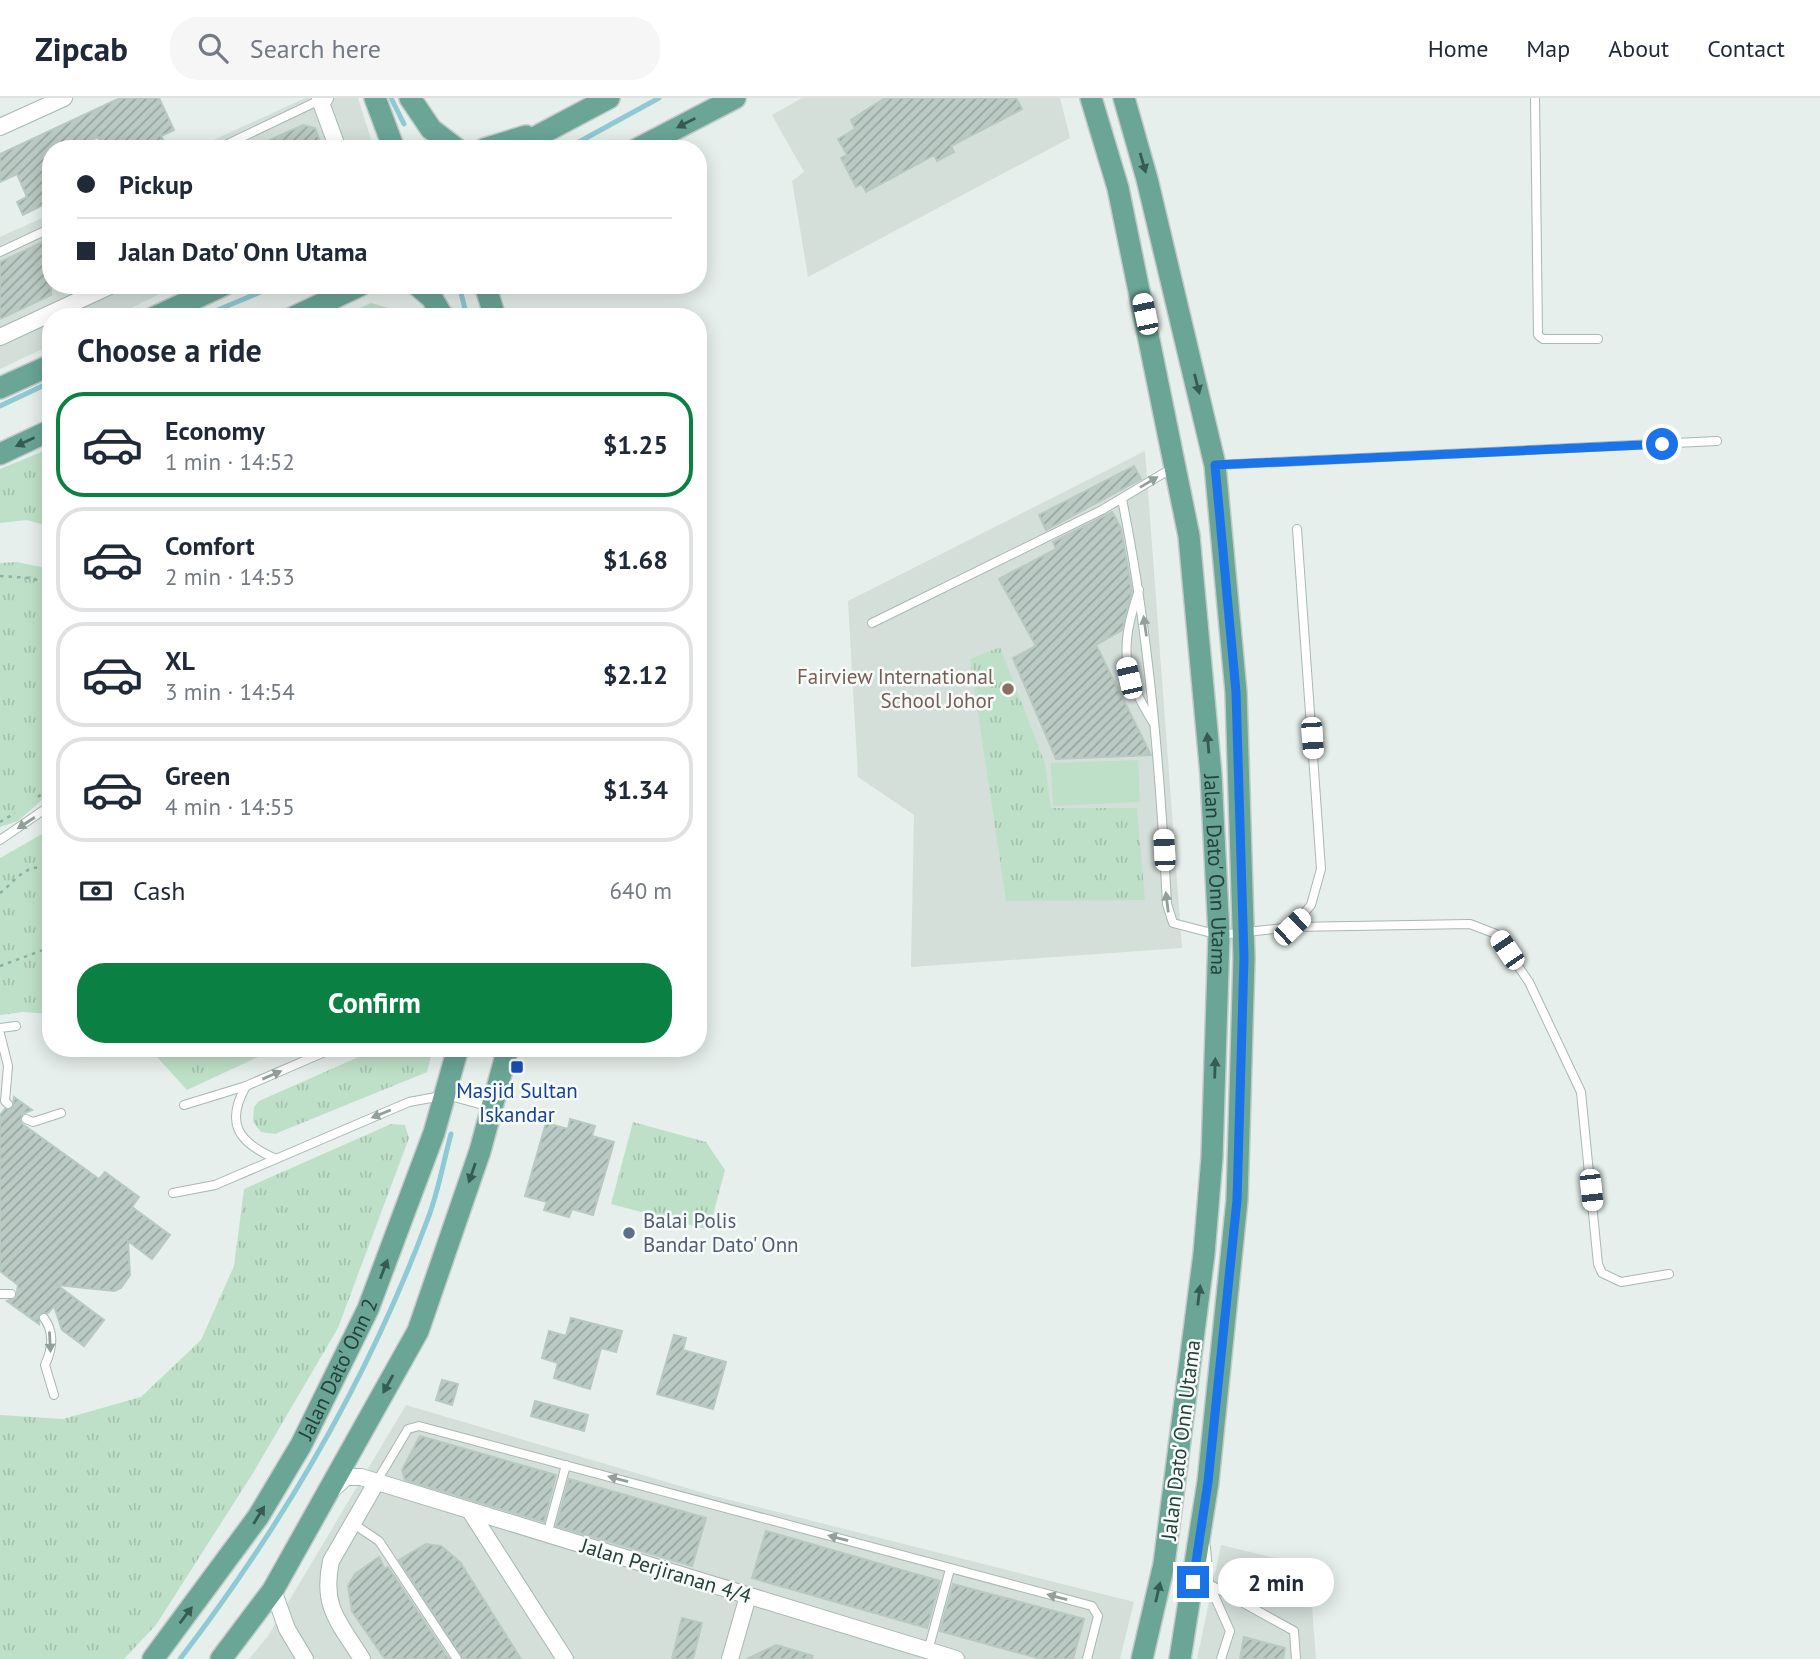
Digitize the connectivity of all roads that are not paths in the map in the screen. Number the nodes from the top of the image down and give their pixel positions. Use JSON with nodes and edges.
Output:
{"nodes":[{"id":1,"x":64,"y":98,"type":"edge"},
{"id":2,"x":375,"y":98,"type":"edge"},
{"id":3,"x":407,"y":98,"type":"edge"},
{"id":4,"x":609,"y":98,"type":"edge"},
{"id":5,"x":735,"y":98,"type":"edge"},
{"id":6,"x":1091,"y":98,"type":"edge"},
{"id":7,"x":1124,"y":98,"type":"edge"},
{"id":8,"x":1535,"y":98,"type":"edge"},
{"id":9,"x":322,"y":99,"type":"edge"},
{"id":10,"x":0,"y":128,"type":"edge"},
{"id":11,"x":551,"y":129,"type":"junction"},
{"id":12,"x":236,"y":140,"type":"edge"},
{"id":13,"x":335,"y":140,"type":"edge"},
{"id":14,"x":389,"y":140,"type":"edge"},
{"id":15,"x":427,"y":140,"type":"edge"},
{"id":16,"x":446,"y":140,"type":"edge"},
{"id":17,"x":514,"y":140,"type":"edge"},
{"id":18,"x":530,"y":140,"type":"edge"},
{"id":19,"x":654,"y":140,"type":"edge"},
{"id":20,"x":42,"y":232,"type":"edge"},
{"id":21,"x":0,"y":252,"type":"edge"},
{"id":22,"x":93,"y":294,"type":"edge"},
{"id":23,"x":205,"y":294,"type":"edge"},
{"id":24,"x":342,"y":294,"type":"edge"},
{"id":25,"x":427,"y":294,"type":"edge"},
{"id":26,"x":62,"y":308,"type":"edge"},
{"id":27,"x":174,"y":308,"type":"edge"},
{"id":28,"x":312,"y":308,"type":"edge"},
{"id":29,"x":438,"y":308,"type":"edge"},
{"id":30,"x":42,"y":318,"type":"edge"},
{"id":31,"x":0,"y":337,"type":"edge"},
{"id":32,"x":1598,"y":339,"type":"dead end"},
{"id":33,"x":42,"y":369,"type":"edge"},
{"id":34,"x":0,"y":388,"type":"edge"},
{"id":35,"x":42,"y":434,"type":"edge"},
{"id":36,"x":1717,"y":441,"type":"dead end"},
{"id":37,"x":0,"y":454,"type":"edge"},
{"id":38,"x":1215,"y":465,"type":"junction"},
{"id":39,"x":1176,"y":466,"type":"junction"},
{"id":40,"x":1122,"y":499,"type":"junction"},
{"id":41,"x":1297,"y":529,"type":"dead end"},
{"id":42,"x":1221,"y":531,"type":"junction"},
{"id":43,"x":1189,"y":536,"type":"junction"},
{"id":44,"x":1140,"y":588,"type":"junction"},
{"id":45,"x":872,"y":623,"type":"dead end"},
{"id":46,"x":1154,"y":725,"type":"junction"},
{"id":47,"x":42,"y":811,"type":"edge"},
{"id":48,"x":0,"y":840,"type":"edge"},
{"id":49,"x":1292,"y":927,"type":"junction"},
{"id":50,"x":1241,"y":934,"type":"junction"},
{"id":51,"x":1219,"y":935,"type":"junction"},
{"id":52,"x":16,"y":1026,"type":"dead end"},
{"id":53,"x":0,"y":1028,"type":"edge"},
{"id":54,"x":0,"y":1034,"type":"edge"},
{"id":55,"x":313,"y":1057,"type":"edge"},
{"id":56,"x":456,"y":1057,"type":"edge"},
{"id":57,"x":505,"y":1057,"type":"edge"},
{"id":58,"x":246,"y":1086,"type":"junction"},
{"id":59,"x":447,"y":1095,"type":"junction"},
{"id":60,"x":8,"y":1104,"type":"dead end"},
{"id":61,"x":184,"y":1105,"type":"dead end"},
{"id":62,"x":491,"y":1108,"type":"junction"},
{"id":63,"x":61,"y":1113,"type":"dead end"},
{"id":64,"x":26,"y":1119,"type":"dead end"},
{"id":65,"x":274,"y":1158,"type":"junction"},
{"id":66,"x":173,"y":1193,"type":"dead end"},
{"id":67,"x":1669,"y":1274,"type":"dead end"},
{"id":68,"x":0,"y":1294,"type":"edge"},
{"id":69,"x":12,"y":1294,"type":"dead end"},
{"id":70,"x":44,"y":1318,"type":"dead end"},
{"id":71,"x":54,"y":1395,"type":"dead end"},
{"id":72,"x":356,"y":1441,"type":"junction"},
{"id":73,"x":566,"y":1465,"type":"junction"},
{"id":74,"x":376,"y":1483,"type":"junction"},
{"id":75,"x":329,"y":1494,"type":"junction"},
{"id":76,"x":470,"y":1511,"type":"junction"},
{"id":77,"x":1203,"y":1512,"type":"junction"},
{"id":78,"x":352,"y":1523,"type":"junction"},
{"id":79,"x":547,"y":1535,"type":"junction"},
{"id":80,"x":950,"y":1569,"type":"junction"},
{"id":81,"x":1209,"y":1584,"type":"junction"},
{"id":82,"x":273,"y":1590,"type":"junction"},
{"id":83,"x":748,"y":1596,"type":"junction"},
{"id":84,"x":257,"y":1612,"type":"junction"},
{"id":85,"x":287,"y":1629,"type":"junction"},
{"id":86,"x":917,"y":1652,"type":"edge"},
{"id":87,"x":153,"y":1659,"type":"edge"},
{"id":88,"x":221,"y":1659,"type":"edge"},
{"id":89,"x":305,"y":1659,"type":"edge"},
{"id":90,"x":362,"y":1659,"type":"edge"},
{"id":91,"x":457,"y":1659,"type":"edge"},
{"id":92,"x":565,"y":1659,"type":"edge"},
{"id":93,"x":730,"y":1659,"type":"edge"},
{"id":94,"x":956,"y":1659,"type":"edge"},
{"id":95,"x":1087,"y":1659,"type":"edge"},
{"id":96,"x":1142,"y":1659,"type":"edge"},
{"id":97,"x":1180,"y":1659,"type":"edge"},
{"id":98,"x":1222,"y":1659,"type":"edge"},
{"id":99,"x":1296,"y":1659,"type":"edge"}],
"edges":[{"from":1,"to":10,"type":"street"},
{"from":2,"to":14,"type":"main road"},
{"from":3,"to":15,"type":"main road"},
{"from":3,"to":16,"type":"main road"},
{"from":4,"to":11,"type":"main road"},
{"from":5,"to":19,"type":"main road","one_way":true},
{"from":6,"to":39,"type":"main road","name":"Jalan Dato' Onn Utama"},
{"from":7,"to":38,"type":"main road","name":"Jalan Dato' Onn Utama","one_way":true},
{"from":8,"to":32,"type":"lane"},
{"from":9,"to":12,"type":"lane"},
{"from":9,"to":13,"type":"street"},
{"from":11,"to":17,"type":"main road"},
{"from":11,"to":18,"type":"main road"},
{"from":20,"to":21,"type":"lane"},
{"from":22,"to":26,"type":"street"},
{"from":23,"to":27,"type":"main road"},
{"from":24,"to":28,"type":"main road"},
{"from":25,"to":29,"type":"main road"},
{"from":30,"to":31,"type":"street"},
{"from":33,"to":34,"type":"main road"},
{"from":35,"to":37,"type":"main road","one_way":true},
{"from":36,"to":38,"type":"lane"},
{"from":38,"to":42,"type":"main road","name":"Jalan Dato' Onn Utama"},
{"from":40,"to":39,"type":"lane","one_way":true},
{"from":39,"to":43,"type":"main road","name":"Jalan Dato' Onn Utama"},
{"from":40,"to":44,"type":"lane"},
{"from":40,"to":45,"type":"lane"},
{"from":41,"to":49,"type":"lane"},
{"from":42,"to":43,"type":"main road"},
{"from":42,"to":50,"type":"main road","name":"Jalan Dato' Onn Utama"},
{"from":51,"to":43,"type":"main road","name":"Jalan Dato' Onn Utama","one_way":true},
{"from":46,"to":44,"type":"lane","one_way":true},
{"from":44,"to":46,"type":"lane"},
{"from":51,"to":46,"type":"lane","one_way":true},
{"from":47,"to":48,"type":"lane","one_way":true},
{"from":49,"to":50,"type":"lane"},
{"from":49,"to":67,"type":"lane"},
{"from":50,"to":51,"type":"lane"},
{"from":50,"to":77,"type":"main road","name":"Jalan Dato' Onn Utama"},
{"from":96,"to":51,"type":"main road","name":"Jalan Dato' Onn Utama","one_way":true},
{"from":52,"to":53,"type":"lane"},
{"from":54,"to":60,"type":"lane"},
{"from":58,"to":55,"type":"lane","one_way":true},
{"from":56,"to":59,"type":"main road","name":"Jalan Dato' Onn 2"},
{"from":57,"to":62,"type":"main road"},
{"from":58,"to":61,"type":"lane"},
{"from":58,"to":65,"type":"lane"},
{"from":59,"to":62,"type":"lane"},
{"from":59,"to":65,"type":"lane","one_way":true},
{"from":87,"to":59,"type":"main road","name":"Jalan Dato' Onn 2","one_way":true},
{"from":62,"to":72,"type":"main road","one_way":true},
{"from":63,"to":64,"type":"lane"},
{"from":65,"to":66,"type":"lane"},
{"from":68,"to":69,"type":"lane"},
{"from":70,"to":71,"type":"lane","one_way":true},
{"from":72,"to":74,"type":"street"},
{"from":72,"to":75,"type":"main road"},
{"from":73,"to":74,"type":"lane"},
{"from":73,"to":79,"type":"lane"},
{"from":80,"to":73,"type":"lane","one_way":true},
{"from":74,"to":75,"type":"street","name":"Jalan Perjiranan 4/4"},
{"from":74,"to":76,"type":"street","name":"Jalan Perjiranan 4/4"},
{"from":74,"to":78,"type":"street"},
{"from":75,"to":82,"type":"main road"},
{"from":76,"to":79,"type":"street","name":"Jalan Perjiranan 4/4"},
{"from":76,"to":92,"type":"street"},
{"from":77,"to":81,"type":"lane"},
{"from":77,"to":97,"type":"main road","name":"Jalan Dato' Onn Utama"},
{"from":78,"to":90,"type":"street"},
{"from":78,"to":91,"type":"lane"},
{"from":79,"to":83,"type":"street","name":"Jalan Perjiranan 4/4"},
{"from":80,"to":86,"type":"lane"},
{"from":95,"to":80,"type":"lane","one_way":true},
{"from":81,"to":98,"type":"lane"},
{"from":81,"to":99,"type":"lane"},
{"from":82,"to":84,"type":"main road"},
{"from":82,"to":85,"type":"street"},
{"from":83,"to":86,"type":"street","name":"Jalan Perjiranan 4/4"},
{"from":83,"to":93,"type":"street"},
{"from":84,"to":85,"type":"street"},
{"from":84,"to":88,"type":"main road"},
{"from":85,"to":89,"type":"street"},
{"from":86,"to":94,"type":"street","name":"Jalan Perjiranan 4/4"}]}
